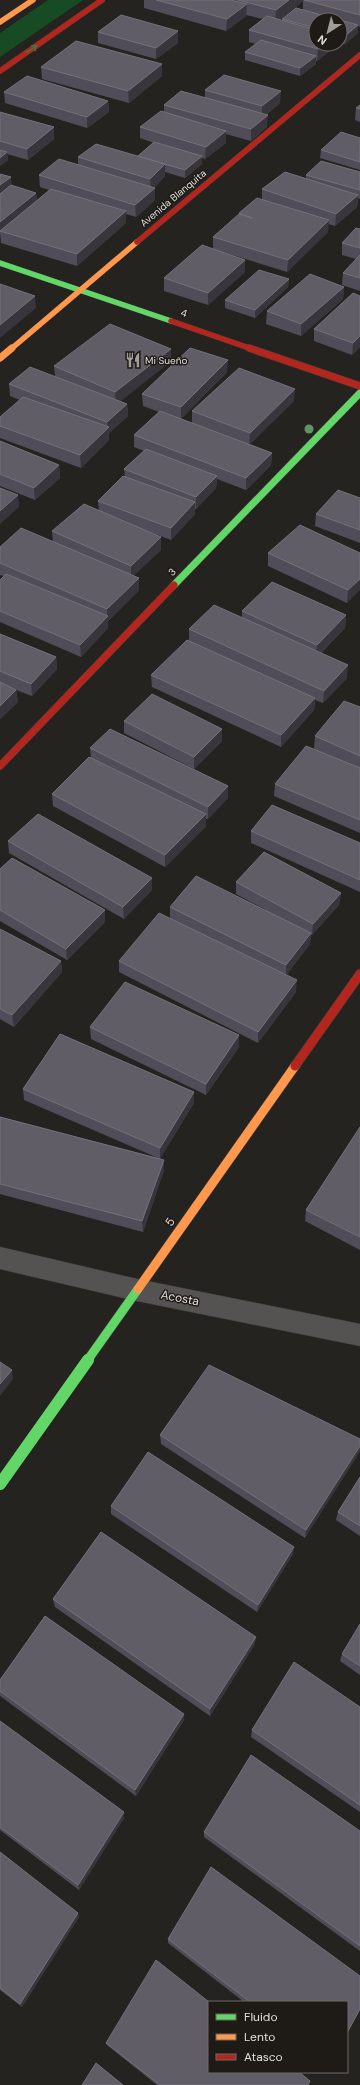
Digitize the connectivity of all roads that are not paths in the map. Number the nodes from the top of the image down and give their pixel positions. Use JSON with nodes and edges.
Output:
{"nodes":[{"id":1,"x":33,"y":0,"type":"edge"},
{"id":2,"x":102,"y":0,"type":"edge"},
{"id":3,"x":0,"y":22,"type":"edge"},
{"id":4,"x":360,"y":55,"type":"edge"},
{"id":5,"x":0,"y":71,"type":"edge"},
{"id":6,"x":0,"y":263,"type":"edge"},
{"id":7,"x":80,"y":289,"type":"junction"},
{"id":8,"x":0,"y":358,"type":"edge"},
{"id":9,"x":360,"y":386,"type":"edge"},
{"id":10,"x":360,"y":393,"type":"edge"},
{"id":11,"x":0,"y":766,"type":"edge"},
{"id":12,"x":360,"y":974,"type":"edge"},
{"id":13,"x":0,"y":1258,"type":"edge"},
{"id":14,"x":137,"y":1290,"type":"junction"},
{"id":15,"x":360,"y":1335,"type":"edge"},
{"id":16,"x":0,"y":1484,"type":"edge"}],
"edges":[{"from":1,"to":3,"type":"street"},
{"from":5,"to":2,"type":"street","one_way":true},
{"from":4,"to":7,"type":"street","name":"Avenida Blanquita"},
{"from":6,"to":7,"type":"street","name":"4"},
{"from":7,"to":8,"type":"street","name":"Avenida Blanquita"},
{"from":7,"to":9,"type":"street","name":"4"},
{"from":10,"to":11,"type":"street","name":"3"},
{"from":12,"to":14,"type":"street","name":"5"},
{"from":13,"to":14,"type":"street","name":"Acosta"},
{"from":14,"to":15,"type":"street","name":"Acosta"},
{"from":14,"to":16,"type":"street","name":"5"}]}
